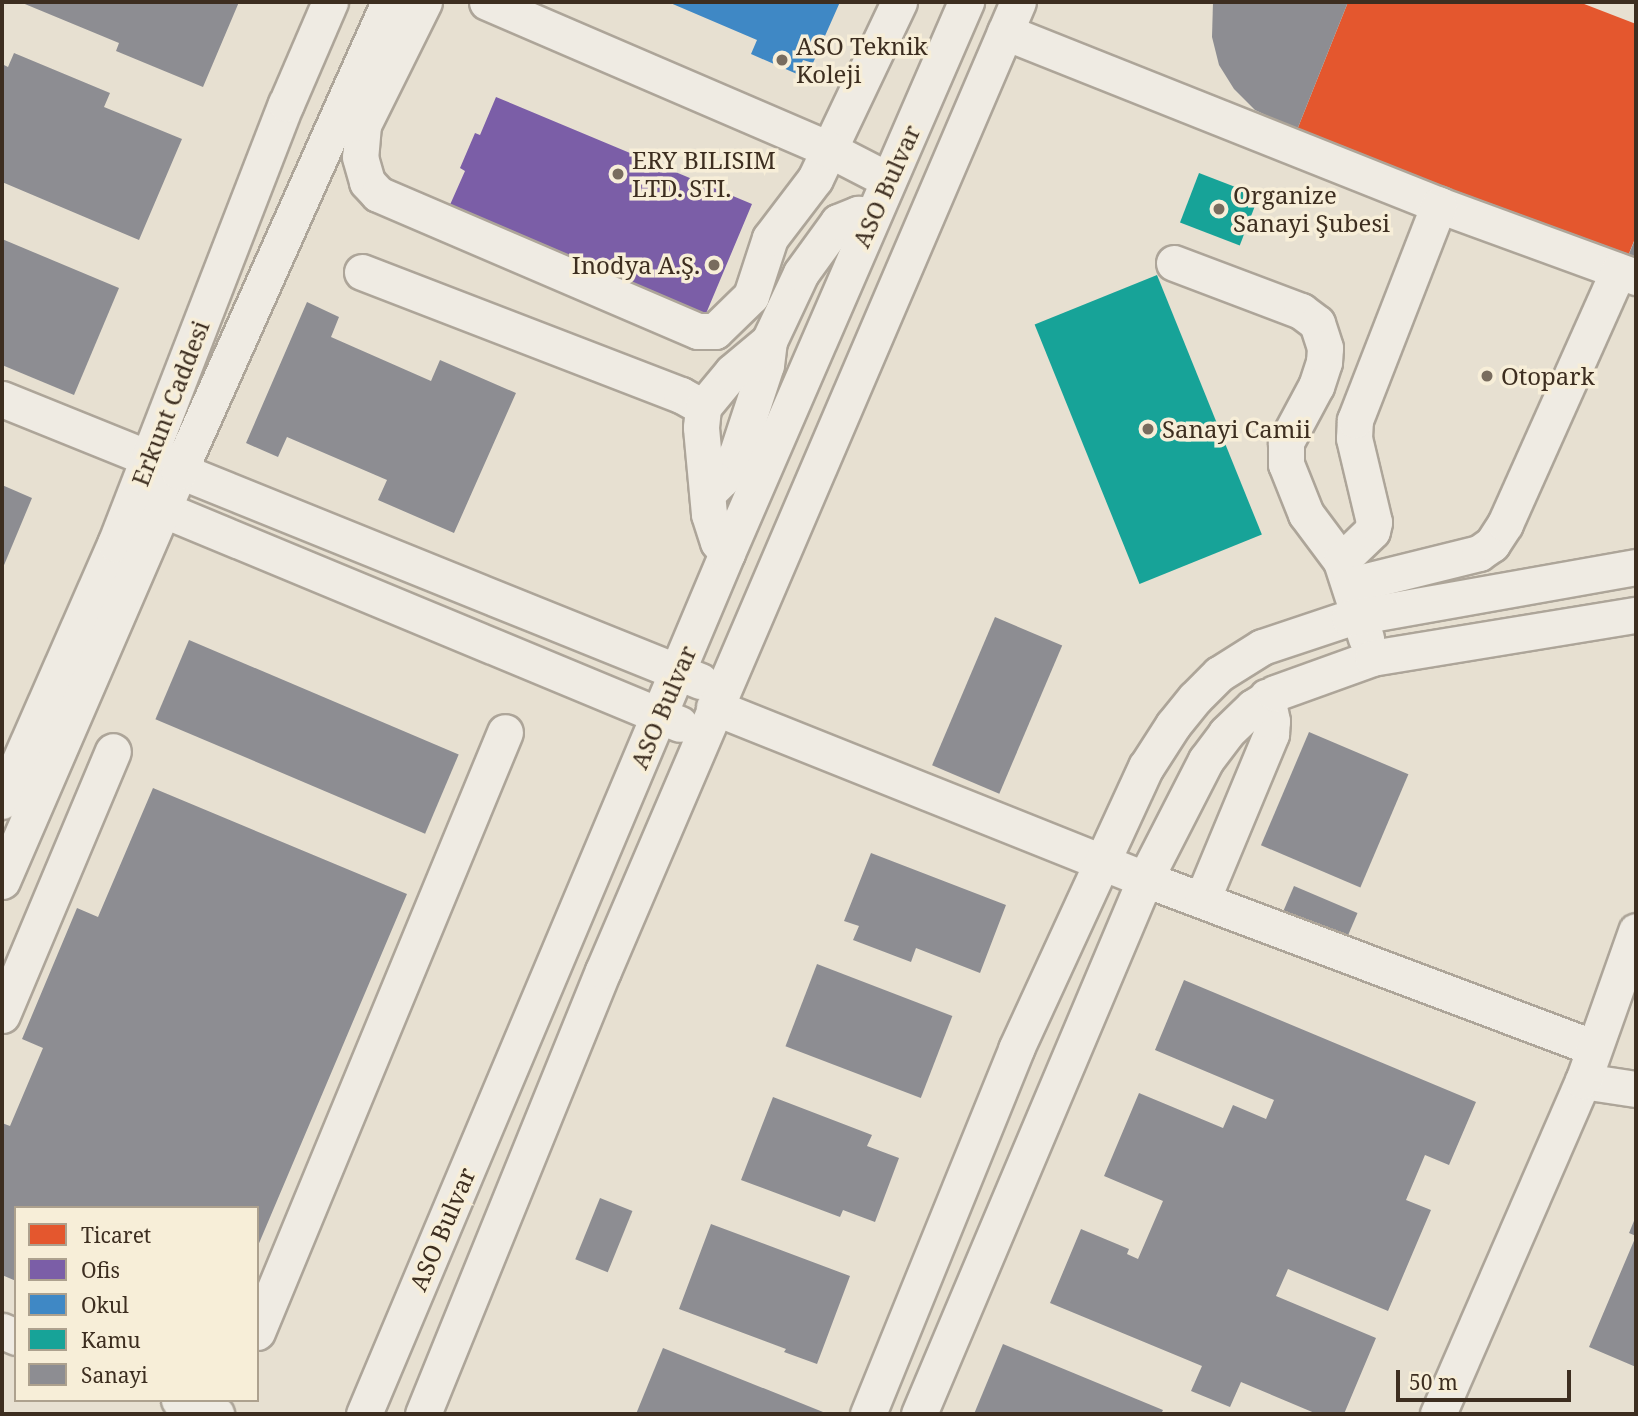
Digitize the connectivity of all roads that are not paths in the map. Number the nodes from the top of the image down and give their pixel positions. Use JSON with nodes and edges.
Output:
{"nodes":[{"id":1,"x":330,"y":2,"type":"edge"},
{"id":2,"x":388,"y":2,"type":"edge"},
{"id":3,"x":424,"y":2,"type":"edge"},
{"id":4,"x":487,"y":2,"type":"edge"},
{"id":5,"x":899,"y":2,"type":"edge"},
{"id":6,"x":966,"y":2,"type":"edge"},
{"id":7,"x":1012,"y":17,"type":"edge"},
{"id":8,"x":830,"y":150,"type":"junction"},
{"id":9,"x":888,"y":180,"type":"junction"},
{"id":10,"x":1440,"y":205,"type":"junction"},
{"id":11,"x":872,"y":217,"type":"junction"},
{"id":12,"x":1174,"y":263,"type":"dead end"},
{"id":13,"x":362,"y":272,"type":"dead end"},
{"id":14,"x":1627,"y":274,"type":"edge"},
{"id":15,"x":768,"y":341,"type":"junction"},
{"id":16,"x":2,"y":399,"type":"edge"},
{"id":17,"x":703,"y":407,"type":"junction"},
{"id":18,"x":163,"y":466,"type":"junction"},
{"id":19,"x":708,"y":493,"type":"junction"},
{"id":20,"x":148,"y":504,"type":"junction"},
{"id":21,"x":727,"y":553,"type":"junction"},
{"id":22,"x":1636,"y":567,"type":"edge"},
{"id":23,"x":1350,"y":587,"type":"junction"},
{"id":24,"x":1636,"y":615,"type":"edge"},
{"id":25,"x":1372,"y":658,"type":"junction"},
{"id":26,"x":678,"y":672,"type":"junction"},
{"id":27,"x":1267,"y":697,"type":"junction"},
{"id":28,"x":713,"y":710,"type":"junction"},
{"id":29,"x":660,"y":715,"type":"junction"},
{"id":30,"x":505,"y":732,"type":"dead end"},
{"id":31,"x":113,"y":751,"type":"dead end"},
{"id":32,"x":2,"y":802,"type":"edge"},
{"id":33,"x":1104,"y":860,"type":"junction"},
{"id":34,"x":1145,"y":879,"type":"junction"},
{"id":35,"x":2,"y":881,"type":"edge"},
{"id":36,"x":1202,"y":900,"type":"junction"},
{"id":37,"x":1636,"y":931,"type":"edge"},
{"id":38,"x":2,"y":1015,"type":"edge"},
{"id":39,"x":1592,"y":1047,"type":"junction"},
{"id":40,"x":1583,"y":1081,"type":"junction"},
{"id":41,"x":1636,"y":1089,"type":"edge"},
{"id":42,"x":259,"y":1327,"type":"edge"},
{"id":43,"x":184,"y":1402,"type":"edge"},
{"id":44,"x":872,"y":1405,"type":"edge"},
{"id":45,"x":920,"y":1413,"type":"edge"},
{"id":46,"x":216,"y":1414,"type":"edge"},
{"id":47,"x":364,"y":1414,"type":"edge"},
{"id":48,"x":423,"y":1414,"type":"edge"},
{"id":49,"x":1438,"y":1414,"type":"edge"}],
"edges":[{"from":1,"to":18,"type":"street","name":"Erkunt Caddesi"},
{"from":2,"to":18,"type":"street"},
{"from":3,"to":8,"type":"street"},
{"from":4,"to":8,"type":"street"},
{"from":5,"to":8,"type":"street"},
{"from":6,"to":9,"type":"street","name":"ASO Bulvar"},
{"from":7,"to":10,"type":"street"},
{"from":7,"to":28,"type":"street","name":"ASO Bulvar"},
{"from":8,"to":9,"type":"street"},
{"from":9,"to":11,"type":"street","name":"ASO Bulvar"},
{"from":10,"to":14,"type":"street"},
{"from":10,"to":23,"type":"street"},
{"from":11,"to":15,"type":"street"},
{"from":11,"to":21,"type":"street","name":"ASO Bulvar"},
{"from":12,"to":23,"type":"street"},
{"from":13,"to":17,"type":"street"},
{"from":14,"to":23,"type":"street"},
{"from":15,"to":17,"type":"street"},
{"from":15,"to":19,"type":"street"},
{"from":16,"to":18,"type":"street"},
{"from":17,"to":19,"type":"street"},
{"from":18,"to":20,"type":"street","name":"Erkunt Caddesi"},
{"from":18,"to":26,"type":"street"},
{"from":19,"to":21,"type":"street"},
{"from":20,"to":29,"type":"street"},
{"from":20,"to":32,"type":"street","name":"Erkunt Caddesi"},
{"from":20,"to":35,"type":"street"},
{"from":21,"to":26,"type":"street","name":"ASO Bulvar"},
{"from":22,"to":23,"type":"street"},
{"from":23,"to":25,"type":"street"},
{"from":23,"to":33,"type":"street"},
{"from":24,"to":25,"type":"street"},
{"from":25,"to":27,"type":"street"},
{"from":26,"to":28,"type":"street"},
{"from":26,"to":29,"type":"street","name":"ASO Bulvar"},
{"from":27,"to":34,"type":"street"},
{"from":27,"to":36,"type":"street"},
{"from":28,"to":29,"type":"street"},
{"from":28,"to":33,"type":"street"},
{"from":28,"to":48,"type":"street","name":"ASO Bulvar"},
{"from":29,"to":47,"type":"street","name":"ASO Bulvar"},
{"from":30,"to":42,"type":"street"},
{"from":31,"to":38,"type":"street"},
{"from":33,"to":34,"type":"street"},
{"from":33,"to":44,"type":"street"},
{"from":34,"to":36,"type":"street"},
{"from":34,"to":45,"type":"street"},
{"from":36,"to":39,"type":"street"},
{"from":37,"to":39,"type":"street"},
{"from":39,"to":40,"type":"street"},
{"from":40,"to":41,"type":"street"},
{"from":40,"to":49,"type":"street"},
{"from":43,"to":46,"type":"street"},
{"from":44,"to":45,"type":"street"}]}
